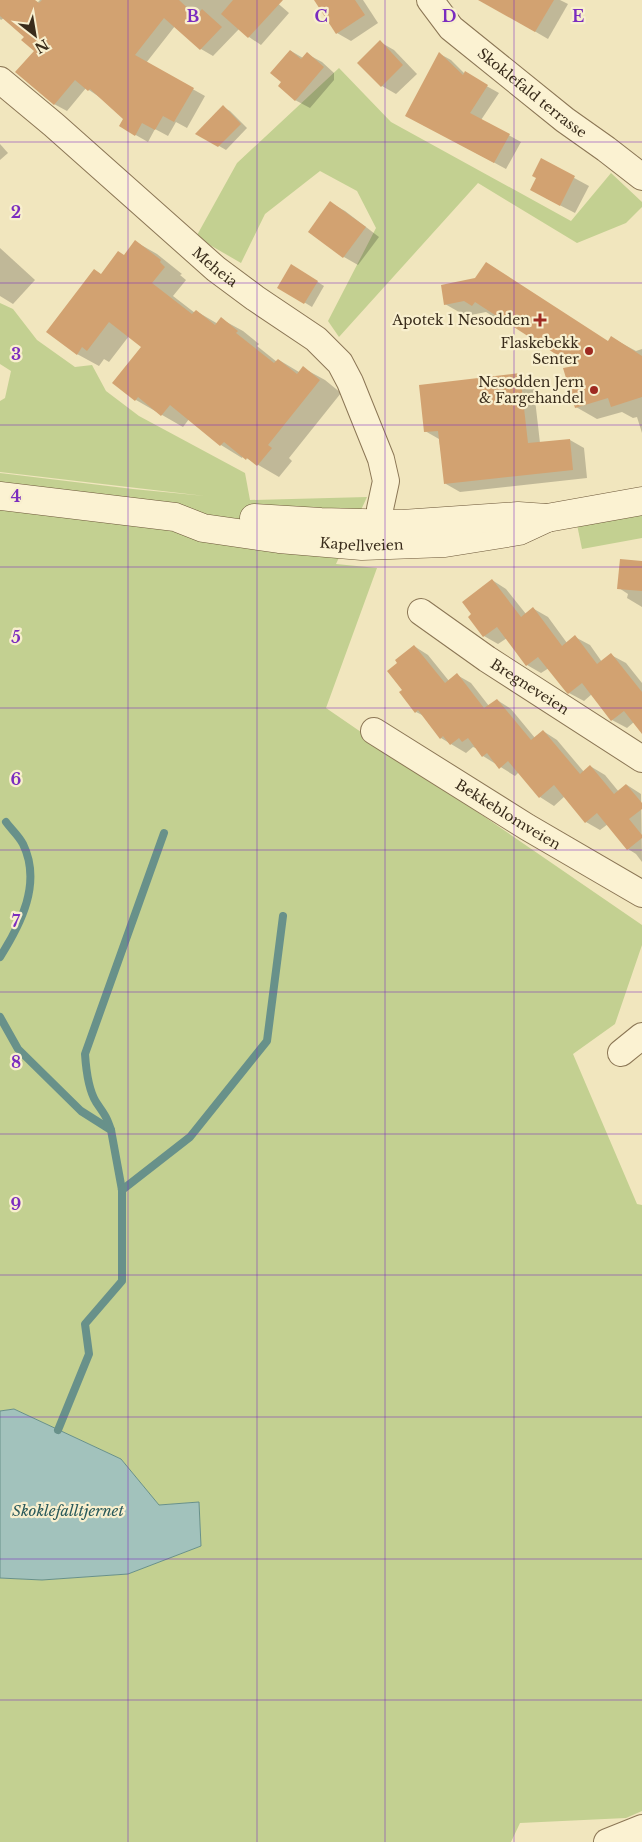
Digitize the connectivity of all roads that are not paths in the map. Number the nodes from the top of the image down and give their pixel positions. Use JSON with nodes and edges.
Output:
{"nodes":[{"id":1,"x":430,"y":0,"type":"edge"},
{"id":2,"x":0,"y":80,"type":"edge"},
{"id":3,"x":642,"y":177,"type":"edge"},
{"id":4,"x":0,"y":496,"type":"edge"},
{"id":5,"x":642,"y":501,"type":"edge"},
{"id":6,"x":392,"y":531,"type":"junction"},
{"id":7,"x":421,"y":612,"type":"dead end"},
{"id":8,"x":374,"y":731,"type":"dead end"},
{"id":9,"x":642,"y":759,"type":"edge"},
{"id":10,"x":642,"y":894,"type":"edge"},
{"id":11,"x":642,"y":1036,"type":"edge"},
{"id":12,"x":621,"y":1052,"type":"dead end"},
{"id":13,"x":642,"y":1828,"type":"edge"},
{"id":14,"x":606,"y":1842,"type":"edge"}],
"edges":[{"from":1,"to":3,"type":"street","name":"Skoklefald terrasse"},
{"from":2,"to":6,"type":"street","name":"Meheia"},
{"from":4,"to":6,"type":"main road","name":"Kapellveien"},
{"from":5,"to":6,"type":"main road","name":"Kapellveien"},
{"from":7,"to":9,"type":"street","name":"Bregneveien"},
{"from":8,"to":10,"type":"street","name":"Bekkeblomveien"},
{"from":11,"to":12,"type":"street"},
{"from":13,"to":14,"type":"street"}]}
